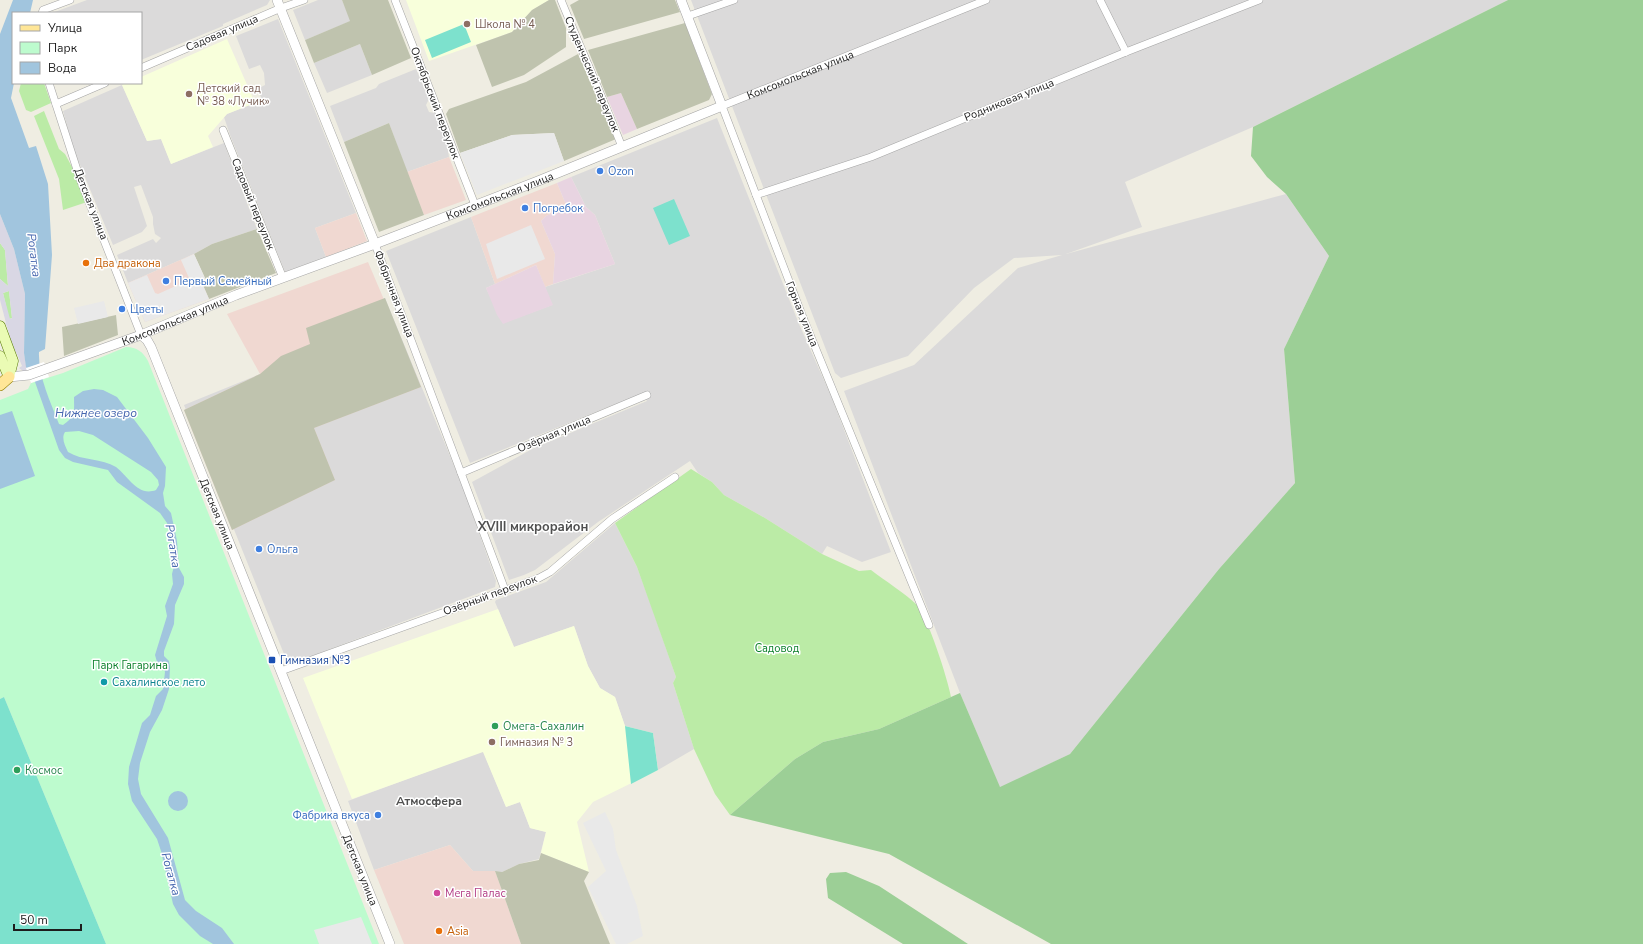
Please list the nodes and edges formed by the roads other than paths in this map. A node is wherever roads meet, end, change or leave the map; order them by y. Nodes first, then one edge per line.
1 (70, 0) edge
2 (304, 0) edge
3 (395, 0) edge
4 (561, 0) edge
5 (681, 0) edge
6 (734, 0) edge
7 (986, 0) edge
8 (1100, 0) edge
9 (1259, 0) edge
10 (279, 4) edge
11 (43, 12) edge
12 (688, 16) junction
13 (1126, 52) junction
14 (142, 68) edge
15 (49, 84) edge
16 (103, 84) edge
17 (56, 104) junction
18 (722, 106) junction
19 (223, 130) dead end
20 (622, 147) junction
21 (756, 195) junction
22 (475, 205) junction
23 (375, 244) junction
24 (283, 278) junction
25 (0, 326) edge
26 (141, 335) junction
27 (0, 356) edge
28 (5, 378) edge
29 (0, 385) edge
30 (647, 395) dead end
31 (462, 473) junction
32 (675, 477) dead end
33 (505, 590) junction
34 (929, 625) dead end
35 (281, 672) junction
36 (390, 944) edge

1 - 11 street
2 - 10 street, Садовая улица
3 - 22 street, Октябрьский переулок
4 - 20 street, Студенческий переулок
5 - 12 street, Горная улица
6 - 12 street
7 - 18 street, Комсомольская улица
8 - 13 street
9 - 13 street, Родниковая улица
10 - 14 street, Садовая улица
10 - 23 street, Фабричная улица
12 - 18 street, Горная улица
13 - 21 street, Родниковая улица
15 - 17 street, Детская улица
16 - 17 street
17 - 26 street, Детская улица
18 - 20 street, Комсомольская улица
18 - 21 street, Горная улица
19 - 24 street, Садовый переулок
20 - 22 street, Комсомольская улица
21 - 34 street, Горная улица
22 - 23 street, Комсомольская улица
23 - 24 street, Комсомольская улица
23 - 31 street, Фабричная улица
24 - 26 street, Комсомольская улица
25 - 28 main road
26 - 28 street, Комсомольская улица
26 - 35 street, Детская улица
27 - 28 main road
28 - 29 main road
30 - 31 street, Озёрная улица
31 - 33 street, Фабричная улица
32 - 33 street, Озёрный переулок
33 - 35 street, Озёрный переулок
35 - 36 street, Детская улица

